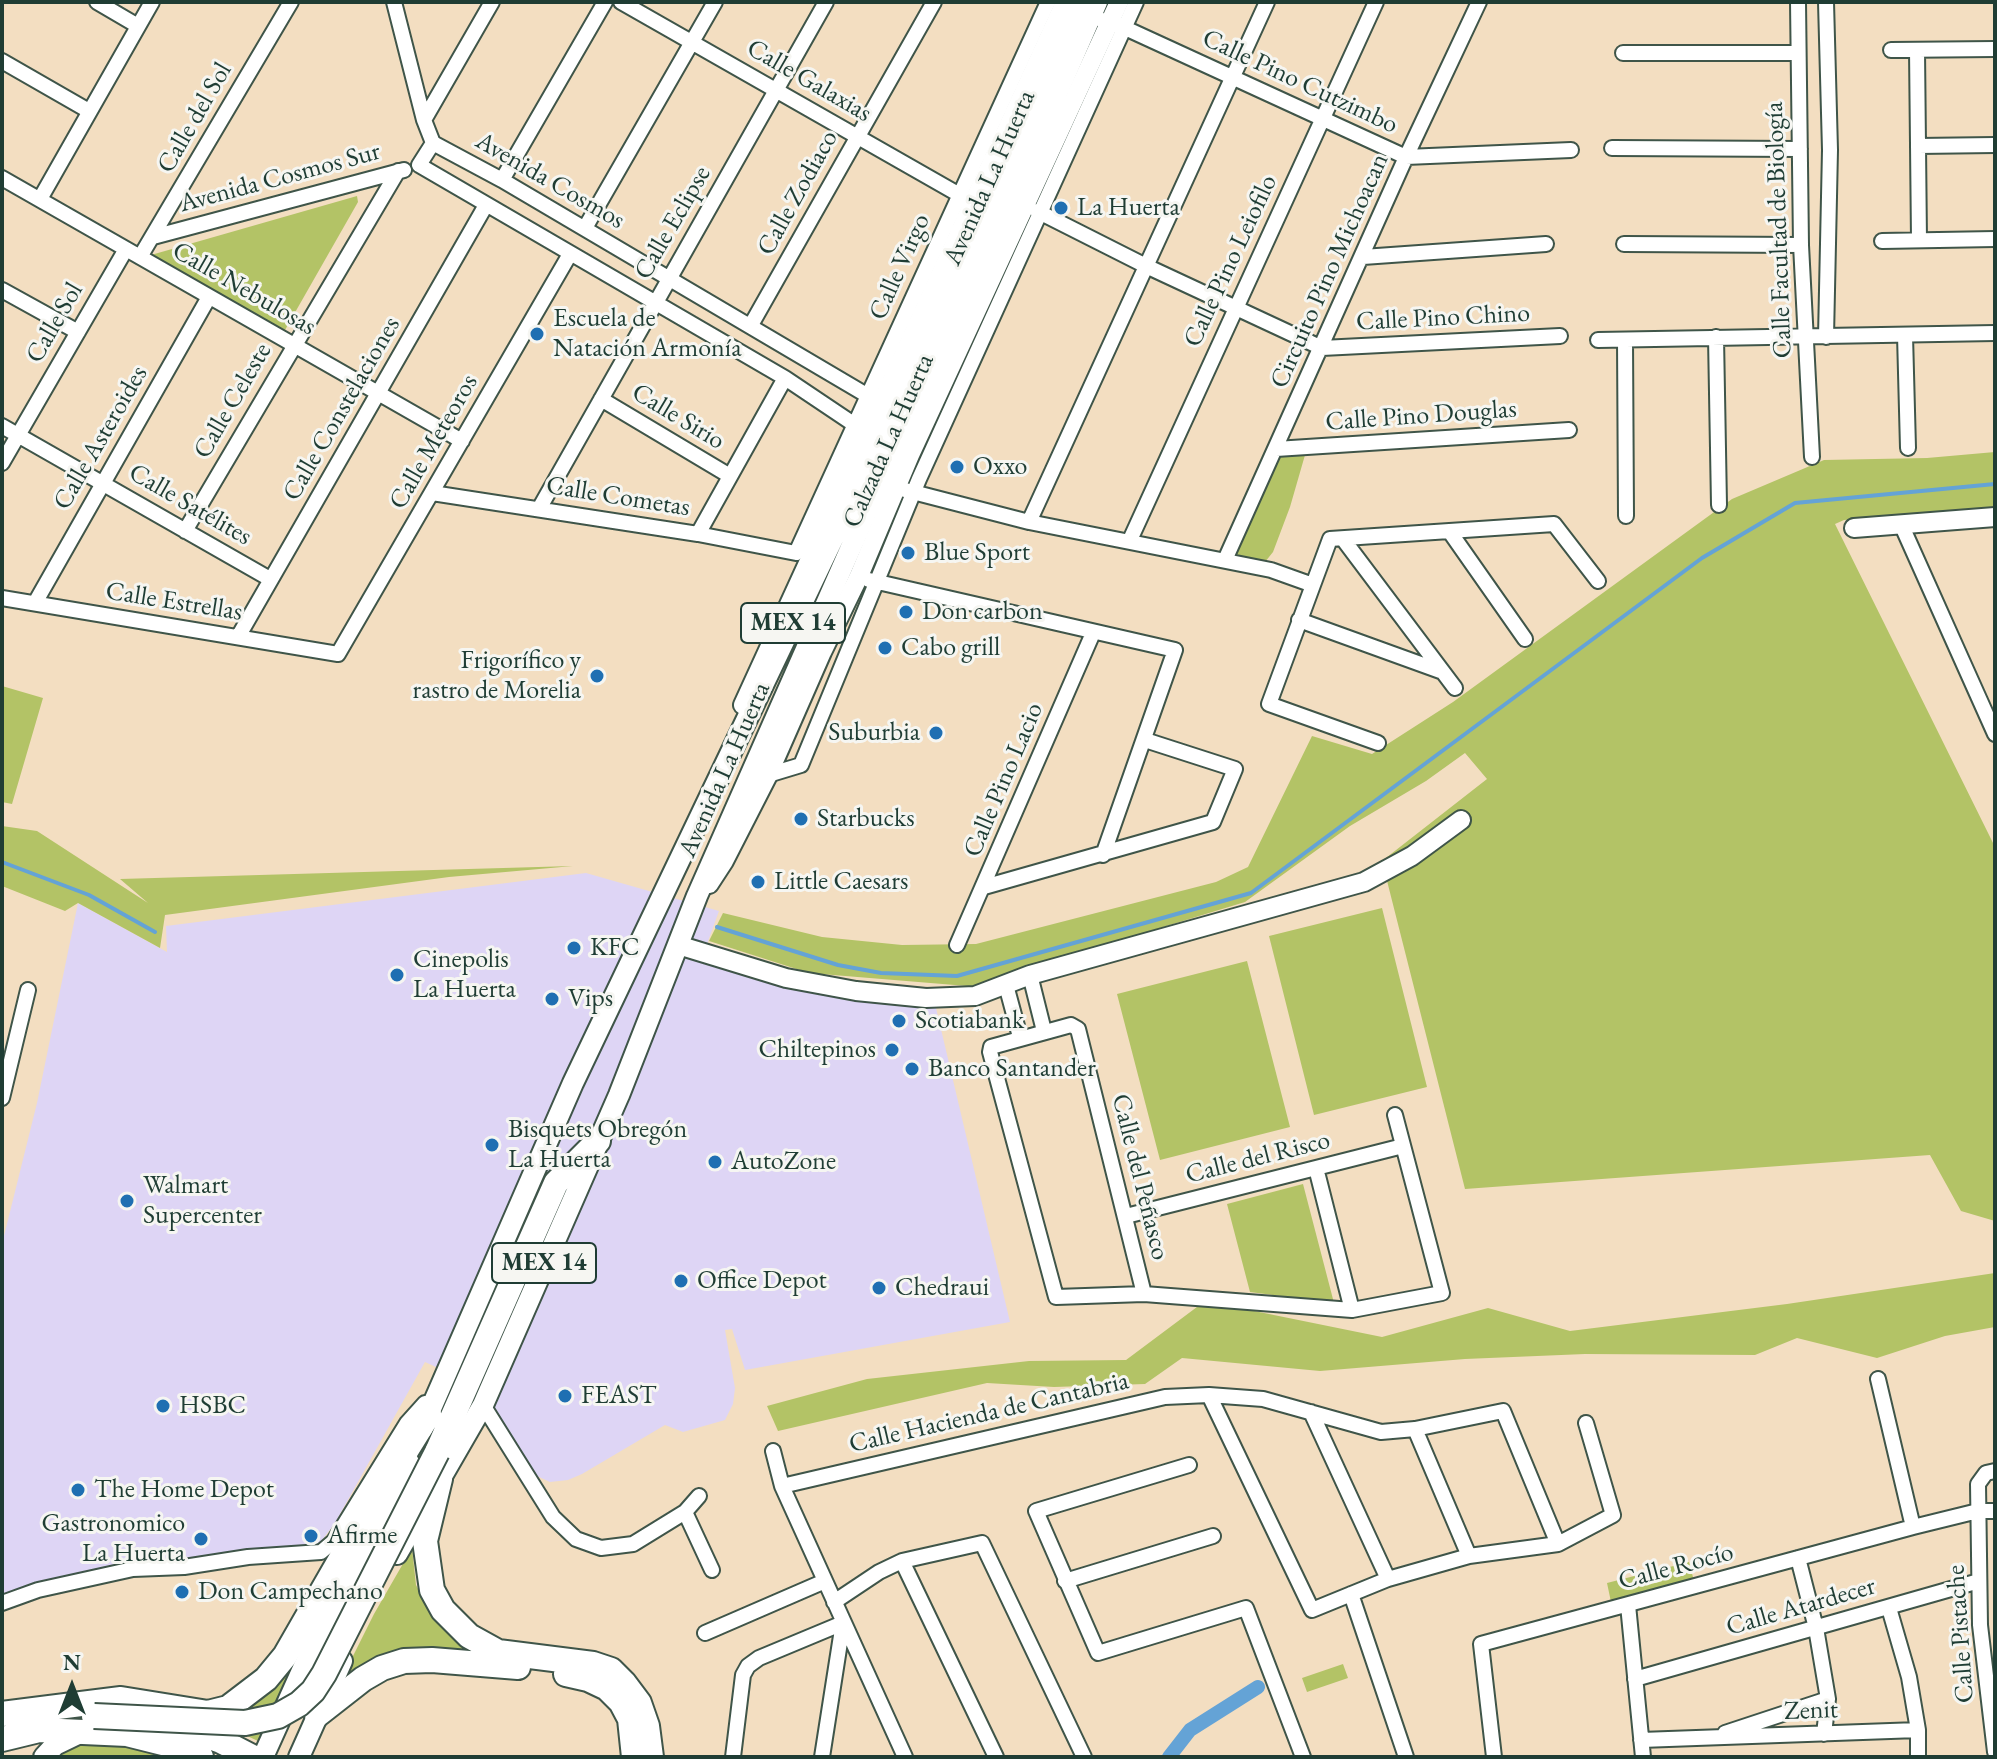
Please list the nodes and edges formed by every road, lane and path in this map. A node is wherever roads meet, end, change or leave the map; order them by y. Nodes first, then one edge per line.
1 (97, 2) edge
2 (152, 2) edge
3 (291, 2) edge
4 (394, 2) edge
5 (492, 2) edge
6 (605, 2) edge
7 (621, 2) edge
8 (715, 2) edge
9 (826, 2) edge
10 (934, 2) edge
11 (1119, 2) edge
12 (1136, 2) edge
13 (1267, 2) edge
14 (1376, 2) edge
15 (1479, 2) edge
16 (1798, 2) edge
17 (1826, 2) edge
18 (1082, 9) edge
19 (138, 26) junction
20 (692, 42) junction
21 (1995, 49) edge
22 (1891, 50) dead end
23 (1917, 50) junction
24 (1623, 53) dead end
25 (1798, 53) junction
26 (2, 61) edge
27 (1232, 78) junction
28 (776, 90) junction
29 (89, 111) junction
30 (424, 120) junction
31 (1322, 120) junction
32 (857, 136) junction
33 (433, 143) junction
34 (1995, 145) edge
35 (1918, 146) junction
36 (1612, 148) dead end
37 (1800, 149) junction
38 (1571, 150) dead end
39 (1406, 157) junction
40 (419, 165) junction
41 (398, 171) junction
42 (2, 178) edge
43 (502, 180) junction
44 (40, 199) junction
45 (972, 202) junction
46 (486, 205) junction
47 (1026, 206) junction
48 (585, 228) junction
49 (153, 237) junction
50 (1995, 239) edge
51 (1919, 240) junction
52 (1882, 241) dead end
53 (1546, 244) dead end
54 (1624, 244) dead end
55 (1801, 245) junction
56 (133, 253) junction
57 (570, 254) junction
58 (1363, 257) junction
59 (1146, 266) junction
60 (670, 278) junction
61 (2, 290) edge
62 (209, 297) junction
63 (655, 303) junction
64 (1236, 308) junction
65 (751, 325) junction
66 (78, 332) junction
67 (1995, 333) edge
68 (1905, 335) junction
69 (1560, 336) dead end
70 (1716, 337) junction
71 (1806, 337) junction
72 (1826, 337) junction
73 (1598, 340) dead end
74 (1625, 340) junction
75 (294, 345) junction
76 (1322, 348) junction
77 (785, 378) junction
78 (380, 394) junction
79 (601, 399) junction
80 (880, 405) junction
81 (2, 426) edge
82 (1569, 430) dead end
83 (18, 435) junction
84 (462, 441) junction
85 (887, 443) junction
86 (1908, 448) dead end
87 (1276, 449) junction
88 (1812, 457) dead end
89 (2, 463) edge
90 (730, 476) junction
91 (102, 483) junction
92 (887, 486) junction
93 (432, 493) junction
94 (1719, 505) dead end
95 (539, 509) junction
96 (1626, 516) dead end
97 (1995, 517) edge
98 (1029, 522) junction
99 (1901, 524) junction
100 (1854, 528) dead end
101 (185, 531) junction
102 (1450, 532) junction
103 (698, 534) junction
104 (1343, 539) junction
105 (1130, 540) junction
106 (796, 553) joint
107 (1225, 560) junction
108 (270, 579) junction
109 (868, 580) junction
110 (1598, 581) dead end
111 (1313, 585) junction
112 (2, 598) edge
113 (35, 603) junction
114 (1299, 620) junction
115 (1093, 633) junction
116 (238, 637) junction
117 (1525, 639) dead end
118 (338, 654) joint
119 (1441, 672) junction
120 (1455, 688) dead end
121 (1995, 734) edge
122 (1145, 740) junction
123 (1378, 743) dead end
124 (768, 775) junction
125 (1461, 820) dead end
126 (694, 832) junction
127 (1103, 855) junction
128 (984, 887) junction
129 (697, 896) junction
130 (678, 945) junction
131 (957, 945) dead end
132 (1030, 975) junction
133 (1006, 985) junction
134 (28, 990) dead end
135 (1044, 1031) junction
136 (1020, 1037) junction
137 (3, 1094) edge
138 (1395, 1115) dead end
139 (598, 1141) junction
140 (1403, 1146) junction
141 (1316, 1168) junction
142 (1126, 1216) junction
143 (1144, 1294) junction
144 (1352, 1310) junction
145 (1878, 1379) dead end
146 (441, 1386) junction
147 (1209, 1395) junction
148 (483, 1405) junction
149 (1311, 1412) junction
150 (429, 1414) junction
151 (1586, 1423) dead end
152 (1415, 1429) junction
153 (773, 1451) dead end
154 (1189, 1465) dead end
155 (1995, 1471) edge
156 (440, 1479) junction
157 (782, 1486) junction
158 (699, 1496) dead end
159 (1978, 1511) junction
160 (1995, 1511) edge
161 (685, 1512) junction
162 (1913, 1527) junction
163 (1213, 1536) dead end
164 (1558, 1544) junction
165 (1469, 1556) junction
166 (1798, 1558) junction
167 (902, 1561) junction
168 (712, 1570) dead end
169 (1388, 1579) junction
170 (825, 1581) junction
171 (1065, 1581) junction
172 (1979, 1581) junction
173 (1351, 1594) junction
174 (834, 1602) junction
175 (2, 1603) edge
176 (1628, 1605) junction
177 (1889, 1608) junction
178 (843, 1623) junction
179 (1816, 1628) junction
180 (705, 1633) dead end
181 (1635, 1679) junction
182 (1828, 1699) junction
183 (2, 1714) edge
184 (317, 1715) junction
185 (90, 1716) junction
186 (2, 1727) edge
187 (1918, 1730) junction
188 (1824, 1734) junction
189 (2, 1739) edge
190 (1705, 1739) junction
191 (1641, 1740) junction
192 (1995, 1752) edge
193 (44, 1757) edge
194 (201, 1757) edge
195 (252, 1757) edge
196 (263, 1757) edge
197 (299, 1757) edge
198 (634, 1757) edge
199 (651, 1757) edge
200 (733, 1757) edge
201 (822, 1757) edge
202 (905, 1757) edge
203 (996, 1757) edge
204 (1084, 1757) edge
205 (1303, 1757) edge
206 (1406, 1757) edge
207 (1494, 1757) edge
208 (1643, 1757) edge
209 (1918, 1757) edge

1 - 19 street
2 - 19 street
3 - 49 street, Calle del Sol
4 - 30 street
5 - 30 street
6 - 43 street
7 - 20 street, Calle Galaxias
8 - 20 street
9 - 28 street, Calle Eclipse
10 - 32 street, Calle Zodiaco
11 - 18 street, Calzada La Huerta
12 - 18 street, Calzada La Huerta
13 - 27 street
14 - 31 street, Calle Pino Leiofilo
15 - 39 street, Circuito Pino Michoacan
16 - 25 street, Calle Facultad de Biología
17 - 72 street, Calle Facultad de Biología
18 - 27 street, Calle Pino Cutzimbo
18 - 45 main road, Avenida La Huerta / MEX 14
18 - 45 street, Calle Virgo
18 - 47 main road, Avenida La Huerta / MEX 14
18 - 47 street, Calzada La Huerta
19 - 29 street
20 - 28 street, Calle Galaxias
20 - 48 street
21 - 23 street
22 - 23 street
23 - 35 street
24 - 25 street
25 - 37 street, Calle Facultad de Biología
26 - 29 street
27 - 31 street, Calle Pino Cutzimbo
27 - 59 street
28 - 32 street, Calle Galaxias
28 - 60 street, Calle Eclipse
29 - 44 street
30 - 33 street
31 - 39 street, Calle Pino Cutzimbo
31 - 64 street, Calle Pino Leiofilo
32 - 45 street, Calle Galaxias
32 - 65 street, Calle Zodiaco
33 - 40 street
33 - 43 street, Avenida Cosmos
34 - 35 street
35 - 51 street
36 - 37 street
37 - 55 street, Calle Facultad de Biología
38 - 39 street, Calle Pino Cutzimbo
39 - 58 street, Circuito Pino Michoacan
40 - 41 street, Avenida Cosmos Sur
40 - 46 street, Avenida Cosmos
41 - 49 street, Avenida Cosmos Sur
41 - 75 street, Calle Celeste
42 - 44 street, Calle Nebulosas
43 - 48 street, Avenida Cosmos
44 - 56 street, Calle Nebulosas
45 - 80 main road, Avenida La Huerta / MEX 14
45 - 80 street, Calle Virgo
46 - 57 street, Avenida Cosmos
46 - 78 street, Calle Constelaciones
47 - 59 street, Calle Pino Chino
47 - 85 main road, Avenida La Huerta / MEX 14
47 - 92 street, Calzada La Huerta
48 - 60 street, Avenida Cosmos
49 - 56 street, Calle del Sol
50 - 51 street
51 - 52 street
53 - 58 street
54 - 55 street
55 - 71 street, Calle Facultad de Biología
56 - 62 street, Calle Nebulosas
56 - 66 street, Calle Sol
57 - 63 street, Avenida Cosmos
57 - 84 street, Calle Meteoros
58 - 76 street, Circuito Pino Michoacan
59 - 64 street, Calle Pino Chino
59 - 98 street
60 - 63 street, Calle Eclipse
60 - 65 street, Avenida Cosmos
61 - 66 street
62 - 75 street, Calle Nebulosas
62 - 91 street, Calle Asteroides
63 - 77 street, Avenida Cosmos
63 - 79 street, Calle Eclipse
64 - 76 street, Calle Pino Chino
64 - 105 street, Calle Pino Leiofilo
65 - 80 street, Avenida Cosmos
66 - 83 street, Calle Sol
67 - 68 street
68 - 72 street
68 - 86 street
69 - 76 street, Calle Pino Chino
70 - 71 street
70 - 74 street
70 - 94 street
71 - 72 street
71 - 88 street, Calle Facultad de Biología
73 - 74 street
74 - 96 street
75 - 78 street, Calle Nebulosas
75 - 101 street, Calle Celeste
76 - 87 street, Circuito Pino Michoacan
77 - 85 street, Avenida Cosmos
77 - 90 street
78 - 84 street, Calle Nebulosas
78 - 108 street, Calle Constelaciones
79 - 90 street, Calle Sirio
79 - 95 street, Calle Eclipse
80 - 85 main road, Avenida La Huerta / MEX 14
80 - 85 street, Calle Virgo
81 - 83 street, Calle Satélites
82 - 87 street, Calle Pino Douglas
83 - 89 street, Calle Sol
83 - 91 street, Calle Satélites
84 - 93 street, Calle Meteoros
85 - 92 main road, Avenida La Huerta / MEX 14
85 - 106 street, Calle Virgo
85 - 126 street, Calzada La Huerta
87 - 107 street, Circuito Pino Michoacan
90 - 103 street
91 - 101 street, Calle Satélites
91 - 113 street, Calle Asteroides
92 - 98 street
92 - 109 street, Calzada La Huerta
92 - 126 main road, Avenida La Huerta / MEX 14
92 - 129 main road, Avenida La Huerta / MEX 14
93 - 95 street, Calle Cometas
93 - 118 street, Calle Meteoros
95 - 103 street, Calle Cometas
97 - 99 street
98 - 105 street
99 - 100 street
99 - 121 street
101 - 108 street, Calle Satélites
102 - 104 street
102 - 110 street
102 - 117 street
103 - 106 street, Calle Cometas
104 - 111 street
104 - 119 street
105 - 107 street
107 - 111 street
108 - 116 street, Calle Constelaciones
109 - 115 street
109 - 124 street, Calzada La Huerta
109 - 124 street
111 - 114 street
112 - 113 street, Calle Estrellas
113 - 116 street, Calle Estrellas
114 - 119 street
114 - 123 street
115 - 122 street
115 - 128 street, Calle Pino Lacio
116 - 118 street, Calle Estrellas
119 - 120 street
122 - 127 street
122 - 127 street
124 - 129 street, Calzada La Huerta
125 - 132 street
126 - 146 main road, Avenida La Huerta / MEX 14
127 - 128 street
128 - 131 street, Calle Pino Lacio
129 - 130 main road, Avenida La Huerta / MEX 14
130 - 133 street
130 - 139 main road, Avenida La Huerta / MEX 14
132 - 133 street
132 - 135 street
133 - 136 street
134 - 137 street
135 - 136 street
135 - 142 street, Calle del Peñasco
136 - 143 street
138 - 140 street
139 - 148 main road, Avenida La Huerta / MEX 14
139 - 185 highway, bridge
140 - 141 street, Calle del Risco
140 - 144 street
141 - 142 street, Calle del Risco
141 - 144 street
142 - 143 street, Calle del Peñasco
143 - 144 street
145 - 162 street
146 - 150 main road, Avenida La Huerta / MEX 14
146 - 175 street
147 - 149 street, Calle Hacienda de Cantabria
147 - 157 street, Calle Hacienda de Cantabria
147 - 173 street
148 - 156 main road, Avenida La Huerta / MEX 14
148 - 161 street
149 - 152 street, Calle Hacienda de Cantabria
149 - 169 street
150 - 185 highway
150 - 196 main road, MEX 14
151 - 164 street
152 - 164 street, Calle Hacienda de Cantabria
152 - 165 street
153 - 157 street
154 - 171 street
155 - 159 street, Calle Pistache
156 - 184 main road, MEX 14
156 - 199 highway
157 - 170 street
158 - 161 street
159 - 160 street, Calle Rocío
159 - 162 street, Calle Rocío
159 - 172 street, Calle Pistache
161 - 168 street
162 - 166 street, Calle Rocío
163 - 171 street
164 - 165 street
165 - 169 street
166 - 176 street, Calle Rocío
166 - 179 street
167 - 174 street
167 - 203 street
167 - 204 street
169 - 173 street
170 - 174 street
170 - 180 street
171 - 205 street
172 - 177 street, Calle Atardecer
172 - 192 street, Calle Pistache
173 - 206 street
174 - 178 street
176 - 181 street
176 - 207 street, Calle Rocío
177 - 179 street, Calle Atardecer
177 - 187 street
178 - 200 street
178 - 201 street
178 - 202 street
179 - 181 street, Calle Atardecer
179 - 182 street
181 - 191 street
182 - 188 street
182 - 190 street, Zenit
183 - 185 highway
184 - 197 main road, MEX 14
184 - 198 highway
185 - 186 highway
185 - 189 highway
185 - 193 main road
185 - 194 highway
185 - 195 highway
187 - 188 street, Zenit
187 - 209 street
188 - 190 street, Zenit
190 - 191 street, Zenit
191 - 208 street

